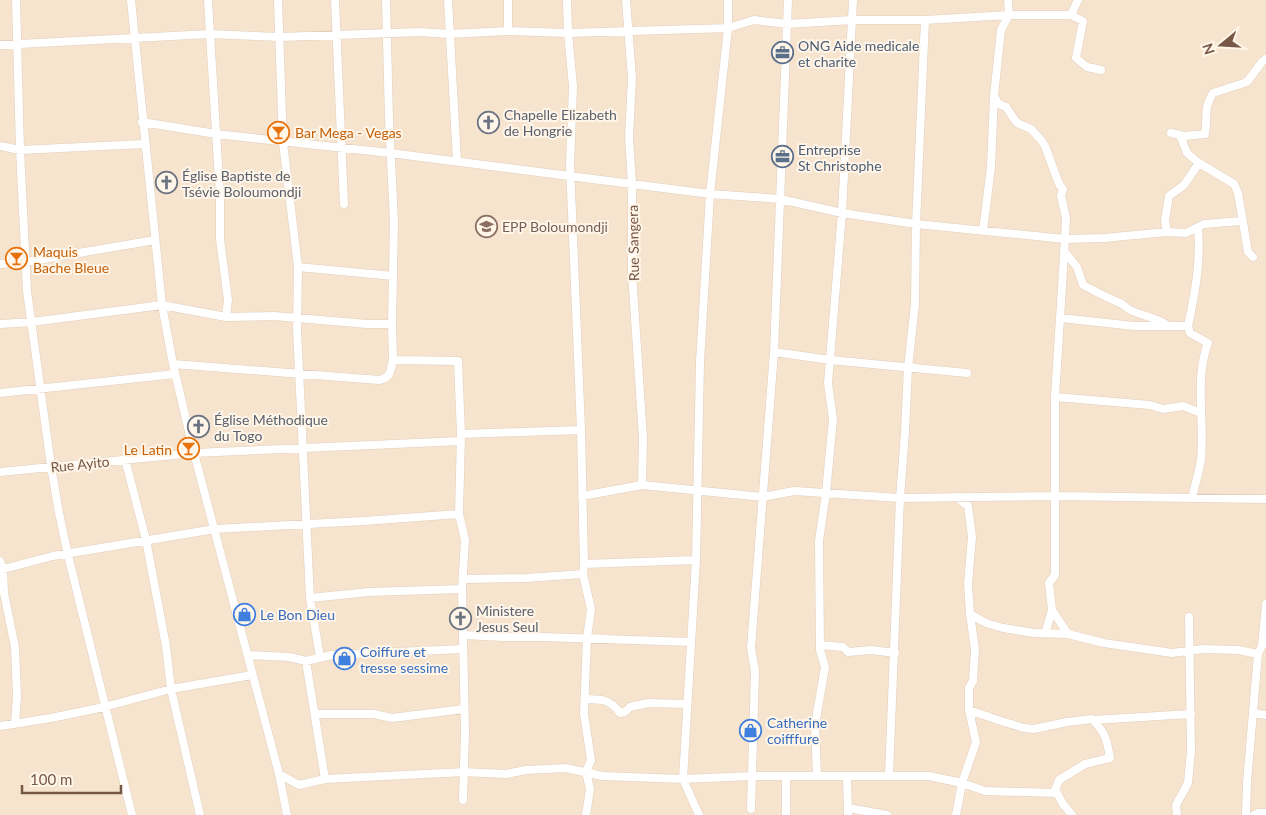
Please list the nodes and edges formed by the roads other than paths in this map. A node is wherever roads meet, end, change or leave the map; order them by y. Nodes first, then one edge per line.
1 (16, 0) edge
2 (131, 0) edge
3 (208, 0) edge
4 (278, 0) edge
5 (335, 0) edge
6 (386, 0) edge
7 (448, 0) edge
8 (508, 0) edge
9 (567, 0) edge
10 (626, 0) edge
11 (728, 0) edge
12 (788, 0) edge
13 (853, 0) edge
14 (1008, 0) edge
15 (1078, 0) edge
16 (1071, 15) junction
17 (1009, 16) junction
18 (852, 20) junction
19 (925, 20) junction
20 (787, 24) junction
21 (728, 28) junction
22 (628, 30) junction
23 (508, 31) junction
24 (568, 33) junction
25 (210, 34) junction
26 (387, 34) junction
27 (449, 34) junction
28 (336, 36) junction
29 (135, 37) junction
30 (280, 37) junction
31 (17, 44) junction
32 (0, 45) edge
33 (1266, 59) edge
34 (1101, 70) dead end
35 (994, 96) junction
36 (142, 122) junction
37 (1171, 133) dead end
38 (216, 134) junction
39 (1180, 135) junction
40 (284, 143) junction
41 (144, 144) junction
42 (0, 146) edge
43 (341, 148) junction
44 (20, 150) junction
45 (390, 153) junction
46 (456, 161) junction
47 (1199, 163) junction
48 (570, 176) junction
49 (632, 183) junction
50 (710, 194) junction
51 (780, 199) junction
52 (344, 204) dead end
53 (842, 213) junction
54 (1242, 221) junction
55 (916, 224) junction
56 (1198, 229) junction
57 (984, 231) junction
58 (1168, 232) junction
59 (1065, 239) junction
60 (155, 240) junction
61 (1064, 251) junction
62 (1253, 257) dead end
63 (26, 262) junction
64 (0, 264) edge
65 (298, 267) junction
66 (393, 276) junction
67 (162, 305) junction
68 (226, 317) junction
69 (1061, 318) junction
70 (297, 319) junction
71 (32, 322) junction
72 (0, 324) edge
73 (392, 324) junction
74 (1167, 325) junction
75 (1188, 326) junction
76 (774, 352) junction
77 (393, 360) junction
78 (830, 360) junction
79 (173, 364) junction
80 (908, 368) junction
81 (967, 373) dead end
82 (175, 374) junction
83 (299, 375) junction
84 (41, 390) junction
85 (0, 393) edge
86 (1056, 398) junction
87 (1201, 413) junction
88 (581, 430) junction
89 (461, 437) junction
90 (302, 448) junction
91 (194, 454) junction
92 (125, 459) junction
93 (51, 466) junction
94 (0, 472) edge
95 (642, 485) junction
96 (698, 492) junction
97 (826, 493) junction
98 (582, 496) junction
99 (1054, 496) junction
100 (763, 497) junction
101 (956, 497) junction
102 (900, 498) junction
103 (1192, 498) junction
104 (1266, 499) edge
105 (459, 514) junction
106 (308, 523) junction
107 (215, 529) junction
108 (146, 540) junction
109 (68, 555) junction
110 (696, 560) junction
111 (0, 561) edge
112 (584, 564) junction
113 (2, 570) edge
114 (583, 574) junction
115 (464, 579) junction
116 (462, 589) junction
117 (310, 598) junction
118 (1266, 604) edge
119 (1052, 610) junction
120 (970, 614) junction
121 (1189, 617) dead end
122 (1045, 634) junction
123 (1068, 634) junction
124 (464, 635) junction
125 (587, 638) junction
126 (691, 642) junction
127 (820, 645) junction
128 (1264, 646) edge
129 (463, 650) junction
130 (1191, 651) junction
131 (895, 653) junction
132 (1258, 654) junction
133 (248, 655) junction
134 (320, 657) junction
135 (306, 661) junction
136 (252, 675) junction
137 (171, 689) junction
138 (586, 699) junction
139 (687, 704) junction
140 (104, 707) junction
141 (464, 709) junction
142 (970, 710) junction
143 (1253, 712) junction
144 (316, 714) junction
145 (1191, 714) junction
146 (1266, 715) edge
147 (1093, 720) junction
148 (15, 724) junction
149 (0, 726) edge
150 (464, 772) junction
151 (586, 772) junction
152 (279, 774) junction
153 (752, 776) junction
154 (786, 776) junction
155 (817, 776) junction
156 (847, 776) junction
157 (889, 776) junction
158 (326, 779) junction
159 (683, 779) junction
160 (962, 783) junction
161 (1054, 792) junction
162 (463, 800) dead end
163 (751, 809) dead end
164 (848, 811) edge
165 (1266, 813) edge
166 (132, 815) edge
167 (200, 815) edge
168 (287, 815) edge
169 (586, 815) edge
170 (699, 815) edge
171 (786, 815) edge
172 (887, 815) edge
173 (956, 815) edge
174 (1072, 815) edge
175 (1177, 815) edge
176 (1246, 815) edge
177 (1254, 815) edge

1 - 31 street
2 - 29 street
3 - 25 street
4 - 30 street
5 - 28 street
6 - 26 street
7 - 27 street
8 - 23 street
9 - 24 street
10 - 22 street, Rue Sangera
11 - 21 street
12 - 20 street
13 - 18 street
14 - 17 street
15 - 16 street
16 - 17 street
16 - 34 street
17 - 19 street
17 - 35 street
18 - 19 street
18 - 20 street
18 - 53 street
19 - 55 street
20 - 21 street
20 - 51 street
21 - 22 street
21 - 50 street
22 - 24 street
22 - 49 street, Rue Sangera
23 - 24 street
23 - 27 street
24 - 48 street
25 - 29 street
25 - 30 street
25 - 38 street
26 - 27 street
26 - 28 street
26 - 45 street
27 - 46 street
28 - 30 street
28 - 43 street
29 - 31 street
29 - 36 street
30 - 40 street
31 - 32 street
31 - 44 street
33 - 39 street
35 - 57 street
35 - 59 street
36 - 38 street
36 - 41 street
37 - 39 street
38 - 40 street
38 - 68 street
39 - 47 street
40 - 43 street
40 - 65 street
41 - 44 street
41 - 60 street
42 - 44 street
43 - 45 street
43 - 52 street
44 - 63 street
45 - 46 street
45 - 66 street
46 - 48 street
47 - 54 street
47 - 58 street
48 - 49 street
48 - 88 street
49 - 50 street
49 - 95 street, Rue Sangera
50 - 51 street
50 - 96 street
51 - 53 street
51 - 76 street
53 - 55 street
53 - 78 street
54 - 56 street
54 - 62 street
55 - 57 street
55 - 80 street
56 - 58 street
56 - 75 street
57 - 59 street
58 - 59 street
59 - 61 street
60 - 63 street
60 - 67 street
61 - 69 street
61 - 74 street
63 - 64 street
63 - 71 street
65 - 66 street
65 - 70 street
66 - 73 street
67 - 68 street
67 - 71 street
67 - 79 street
68 - 70 street
69 - 74 street
69 - 86 street
70 - 73 street
70 - 83 street
71 - 72 street
71 - 84 street
73 - 77 street
74 - 75 street
75 - 87 street
76 - 78 street
76 - 100 street
77 - 83 street
77 - 89 street
78 - 80 street
78 - 97 street
79 - 82 street
79 - 83 street
80 - 81 street
80 - 102 street
82 - 84 street
82 - 91 street
83 - 90 street
84 - 85 street
84 - 93 street
86 - 87 street
86 - 99 street
87 - 103 street
88 - 89 street, Rue Ayito
88 - 98 street
89 - 90 street, Rue Ayito
89 - 105 street
90 - 91 street, Rue Ayito
90 - 106 street
91 - 92 street, Rue Ayito
91 - 107 street
92 - 93 street, Rue Ayito
92 - 108 street
93 - 94 street, Rue Ayito
93 - 109 street
95 - 96 street
95 - 98 street
96 - 100 street
96 - 110 street
97 - 100 street
97 - 102 street
97 - 127 street
98 - 112 street
99 - 101 street
99 - 103 street
99 - 119 street
100 - 153 street
101 - 102 street
101 - 120 street
102 - 131 street
103 - 104 street
105 - 106 street
105 - 115 street
106 - 107 street
106 - 117 street
107 - 108 street
107 - 133 street
108 - 109 street
108 - 137 street
109 - 113 street
109 - 140 street
110 - 112 street
110 - 126 street
111 - 113 street
112 - 114 street
113 - 148 street
114 - 115 street
114 - 125 street
115 - 116 street
116 - 117 street
116 - 124 street
117 - 134 street
118 - 128 street
119 - 122 street
119 - 123 street
120 - 122 street
120 - 142 street
121 - 130 street
122 - 123 street
123 - 130 street
124 - 125 street
124 - 129 street
125 - 126 street
125 - 138 street
126 - 139 street
127 - 131 street
127 - 155 street
128 - 132 street
129 - 134 street
129 - 141 street
130 - 132 street
130 - 145 street
131 - 157 street
132 - 143 street
133 - 135 street
133 - 136 street
134 - 135 street
135 - 144 street
136 - 137 street
136 - 152 street
137 - 140 street
137 - 167 street
138 - 139 street
138 - 151 street
139 - 159 street
140 - 148 street
140 - 166 street
141 - 144 street
141 - 150 street
142 - 147 street
142 - 160 street
143 - 146 street
143 - 176 street
144 - 158 street
145 - 147 street
145 - 175 street
147 - 161 street
148 - 149 street
150 - 151 street
150 - 158 street
150 - 162 street
151 - 159 street
151 - 169 street
152 - 158 street
152 - 168 street
153 - 154 street
153 - 159 street
153 - 163 street
154 - 155 street
154 - 171 street
155 - 156 street
156 - 157 street
156 - 164 street
157 - 160 street
159 - 170 street
160 - 161 street
160 - 173 street
161 - 174 street
164 - 172 street
165 - 177 street

